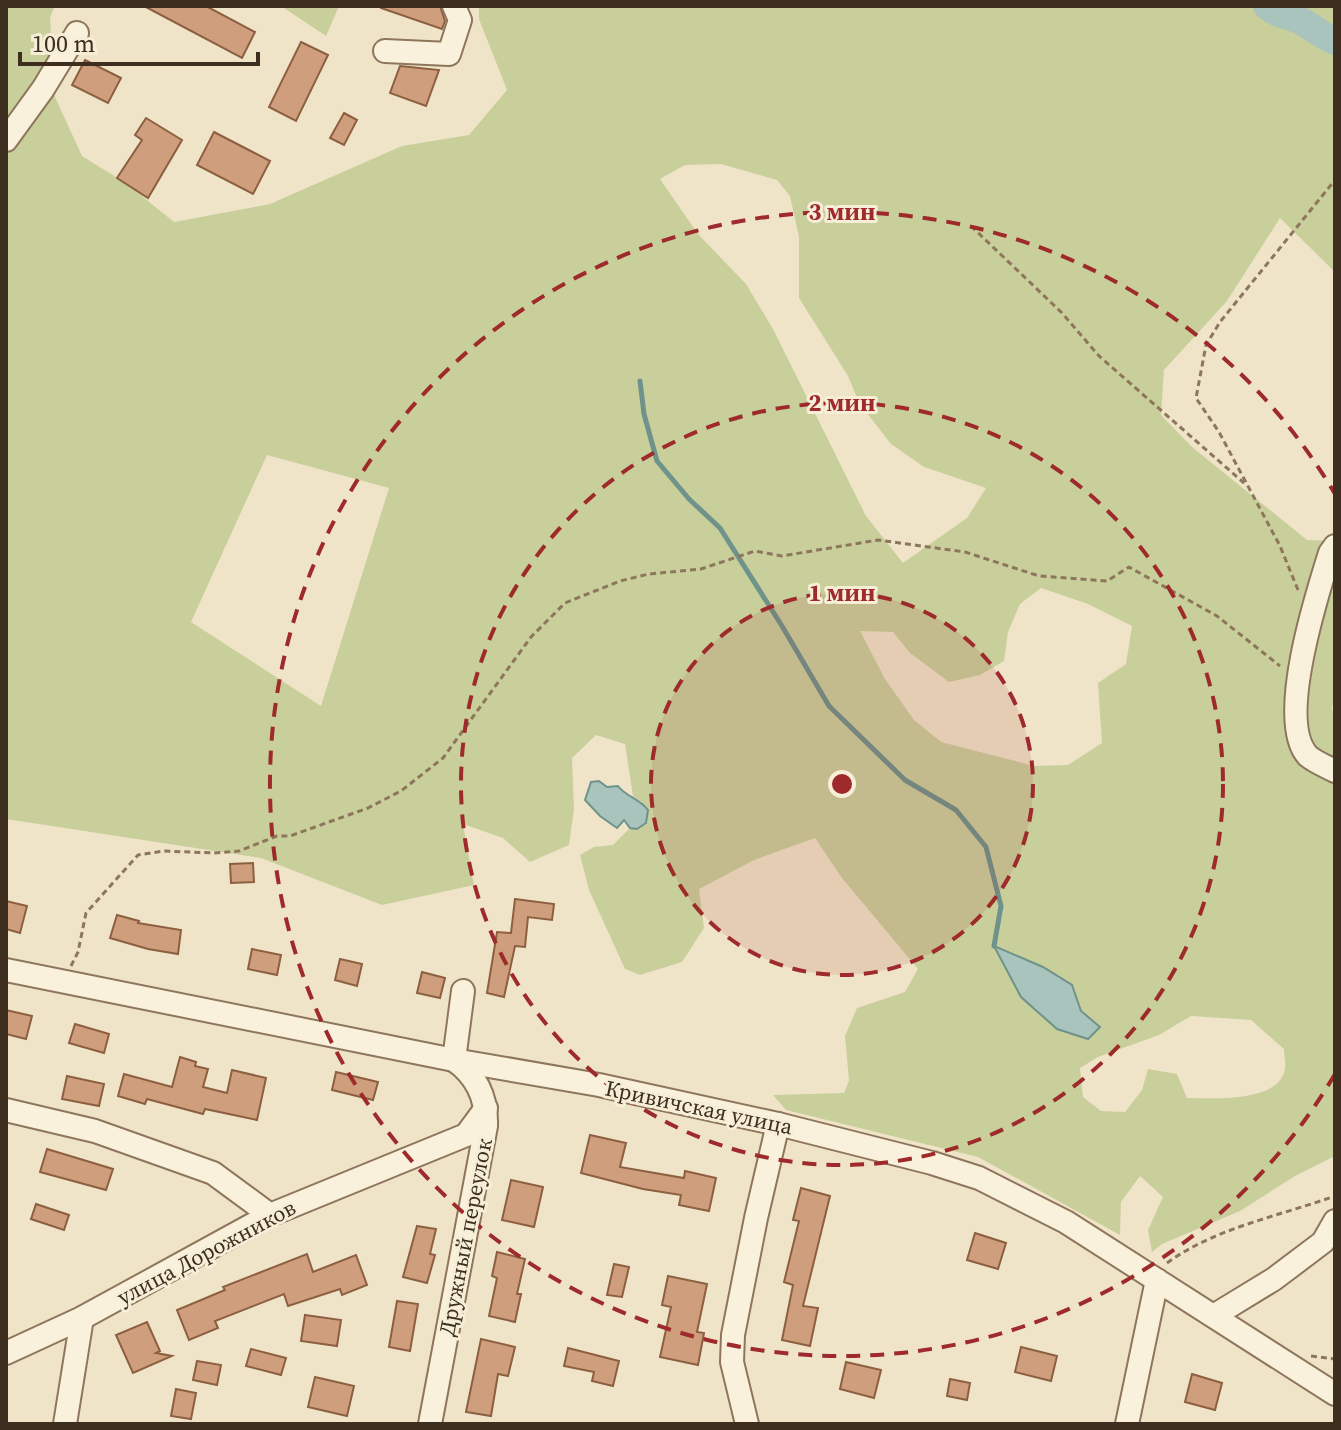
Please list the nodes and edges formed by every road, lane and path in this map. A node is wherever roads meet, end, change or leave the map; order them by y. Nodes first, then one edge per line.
1 (454, 6) edge
2 (77, 33) dead end
3 (385, 51) dead end
4 (6, 140) edge
5 (1335, 180) edge
6 (971, 226) dead end
7 (1246, 486) junction
8 (1335, 546) edge
9 (1298, 590) dead end
10 (1300, 675) junction
11 (1335, 771) edge
12 (6, 970) edge
13 (64, 980) junction
14 (463, 991) dead end
15 (454, 1060) junction
16 (486, 1108) junction
17 (6, 1110) edge
18 (778, 1124) junction
19 (1335, 1196) edge
20 (270, 1215) junction
21 (1335, 1221) edge
22 (1154, 1278) junction
23 (1215, 1315) junction
24 (82, 1318) junction
25 (6, 1353) edge
26 (1335, 1394) edge
27 (65, 1424) edge
28 (430, 1424) edge
29 (747, 1424) edge
30 (1127, 1424) edge

1 - 3 street
2 - 4 street
5 - 7 path
6 - 7 path
7 - 9 path
8 - 10 street
10 - 11 street
10 - 13 path
12 - 13 street, Кривичская улица
13 - 15 street, Кривичская улица
14 - 15 street
15 - 16 street, Дружный переулок
15 - 18 street, Кривичская улица
16 - 20 street, улица Дорожников
16 - 28 street, Дружный переулок
17 - 20 street
18 - 22 street, Кривичская улица
18 - 29 street
19 - 22 path
20 - 24 street, улица Дорожников
21 - 23 street
22 - 23 street, Кривичская улица
22 - 30 street
23 - 26 street, Кривичская улица
24 - 25 street, улица Дорожников
24 - 27 street

